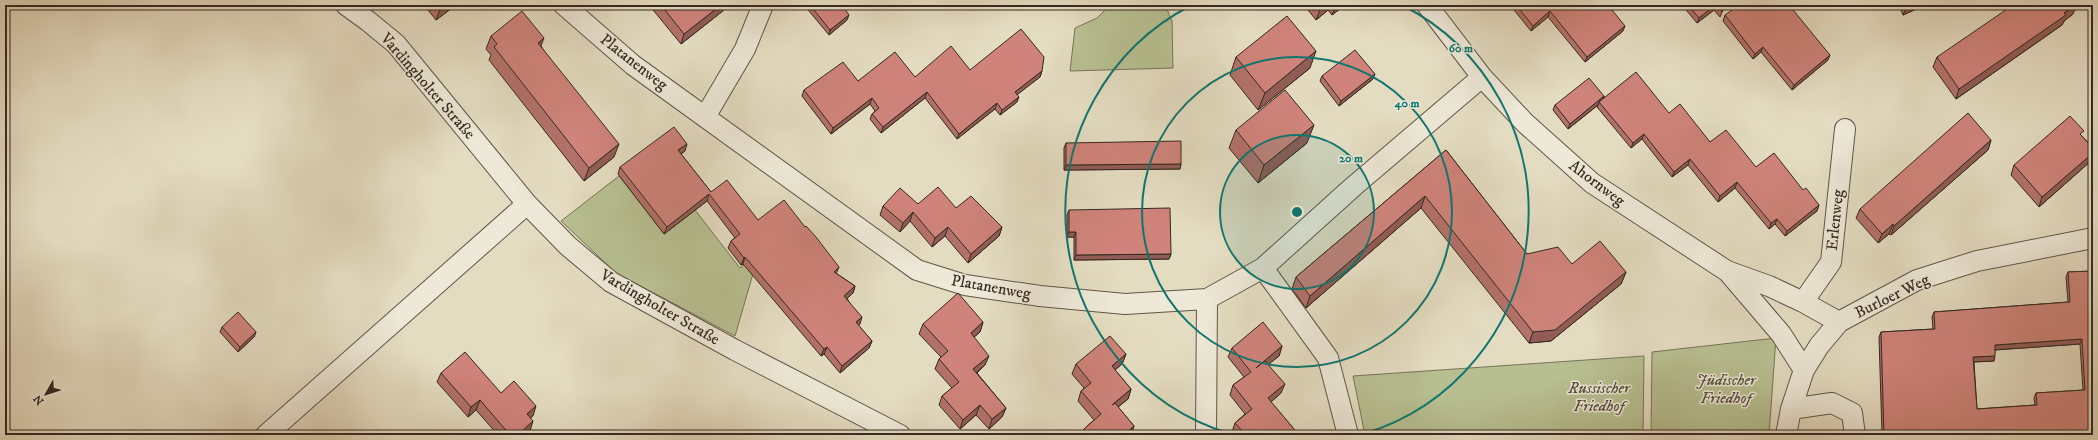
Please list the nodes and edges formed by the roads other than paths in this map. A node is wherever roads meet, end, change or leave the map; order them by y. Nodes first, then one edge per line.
1 (346, 5) edge
2 (564, 5) edge
3 (763, 5) edge
4 (1427, 5) edge
5 (1482, 77) junction
6 (705, 117) junction
7 (1845, 129) dead end
8 (527, 204) junction
9 (2093, 238) edge
10 (1263, 268) junction
11 (1727, 271) junction
12 (1207, 299) junction
13 (1803, 302) junction
14 (1839, 322) junction
15 (1804, 370) junction
16 (1791, 409) junction
17 (266, 435) edge
18 (900, 435) edge
19 (1206, 435) edge
20 (1348, 435) edge
21 (1786, 435) edge
22 (1855, 435) edge

1 - 8 street, Vardingholter Straße
2 - 6 street, Platanenweg
3 - 6 street
4 - 5 street, Ahornweg
5 - 10 street, Platanenweg
5 - 11 street, Ahornweg
6 - 12 street, Platanenweg
7 - 13 street, Erlenweg
8 - 17 street
8 - 18 street, Vardingholter Straße
9 - 14 street, Burloer Weg
10 - 12 street, Platanenweg
10 - 20 street
11 - 13 street, Ahornweg
11 - 15 street, Ahornweg
12 - 19 street
13 - 14 street, Ahornweg
14 - 15 street, Burloer Weg
15 - 16 street, Burloer Weg
16 - 21 street, Burloer Weg
16 - 22 street

